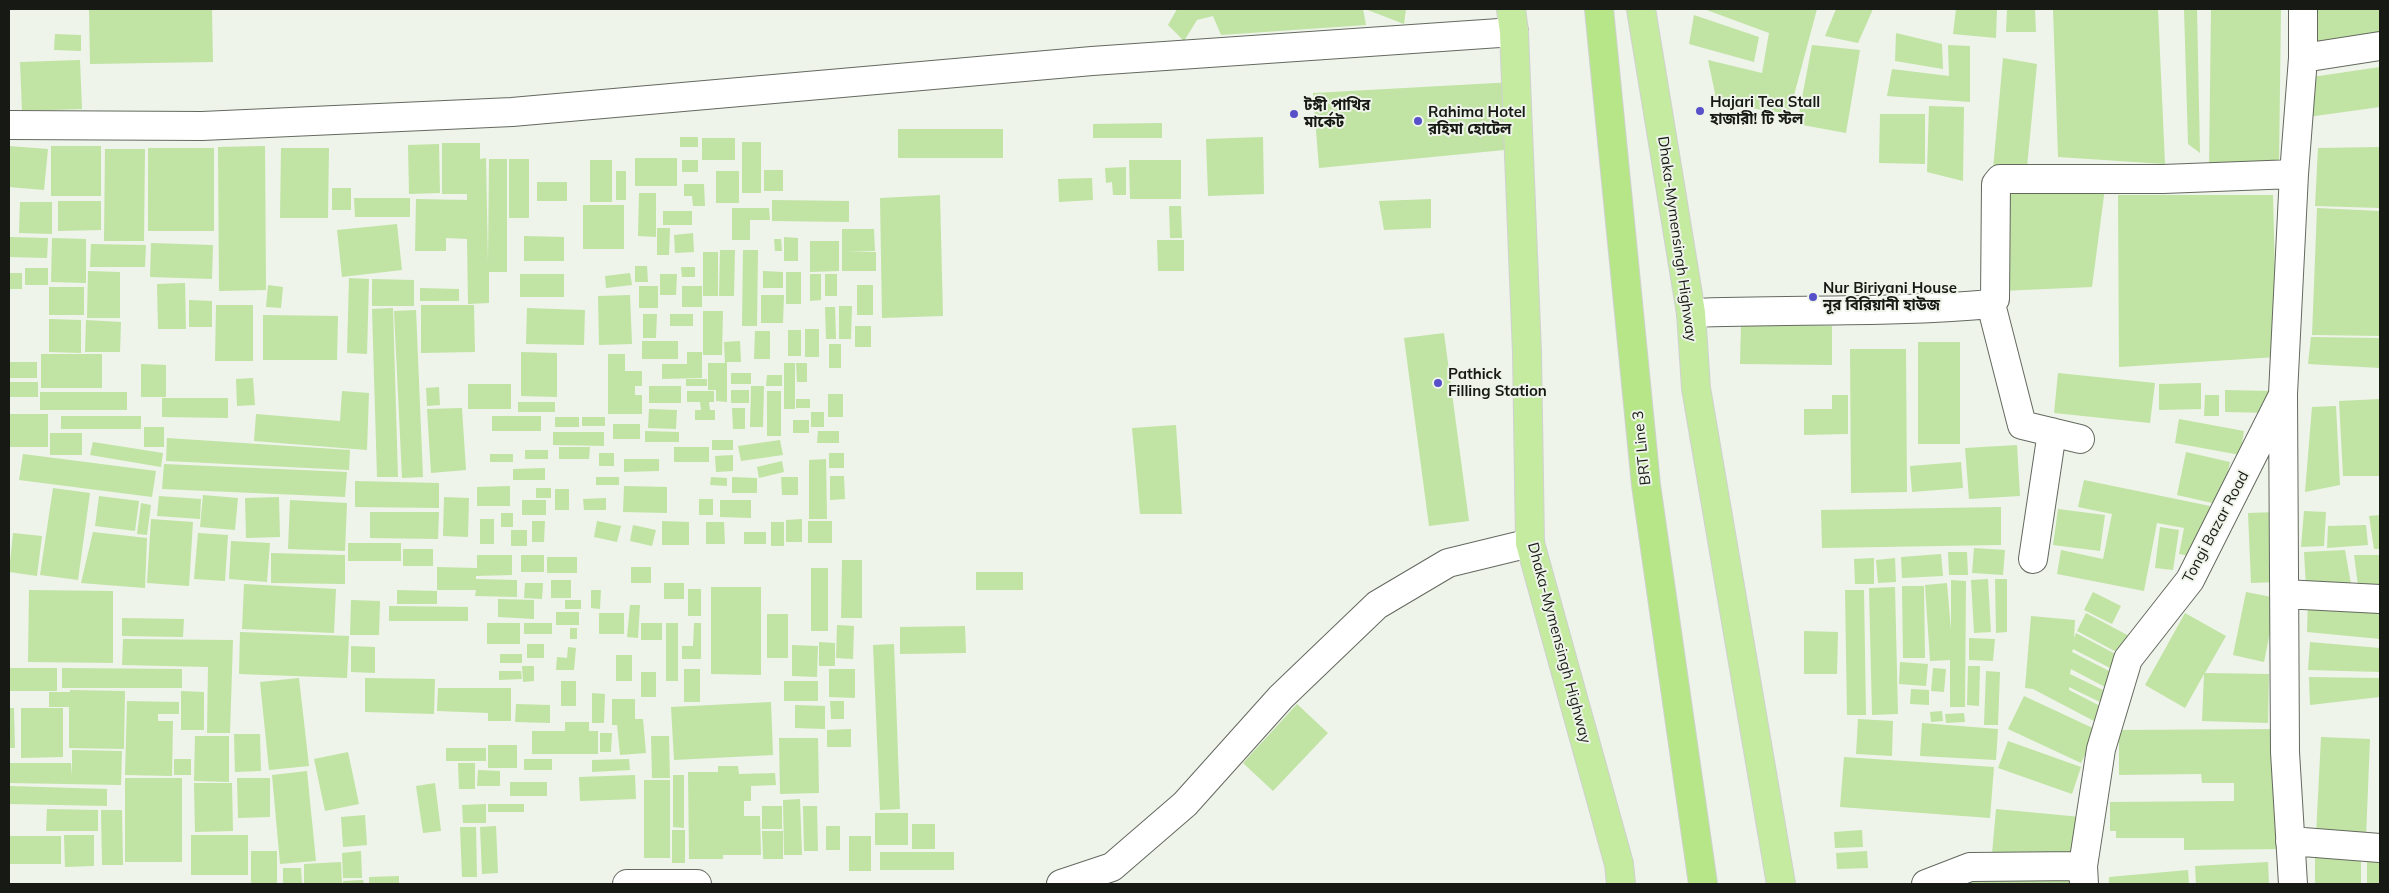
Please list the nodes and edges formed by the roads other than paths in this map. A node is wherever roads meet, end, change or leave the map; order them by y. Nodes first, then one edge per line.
1 (1599, 9) edge
2 (1641, 9) edge
3 (2303, 9) edge
4 (1513, 20) edge
5 (2380, 46) edge
6 (2303, 58) junction
7 (9, 125) edge
8 (2294, 174) junction
9 (1991, 304) junction
10 (1691, 313) junction
11 (2284, 394) junction
12 (2052, 432) junction
13 (2080, 439) dead end
14 (1530, 543) junction
15 (2033, 559) dead end
16 (2284, 594) junction
17 (2380, 599) edge
18 (2290, 841) junction
19 (2380, 848) edge
20 (1620, 874) edge
21 (2084, 875) edge
22 (627, 884) edge
23 (696, 884) edge
24 (1061, 884) edge
25 (1599, 884) edge
26 (1703, 884) edge
27 (1782, 884) edge
28 (1926, 884) edge
29 (2293, 884) edge

1 - 26 highway, BRT Line 3
2 - 10 highway, Dhaka-Mymensingh Highway
3 - 6 street
4 - 7 street
4 - 14 highway, Dhaka-Mymensingh Highway
5 - 6 street
6 - 8 street
8 - 9 street
8 - 11 street
9 - 10 street
9 - 12 street
10 - 27 highway, Dhaka-Mymensingh Highway
11 - 16 street
11 - 21 street, Tongi Bazar Road
12 - 13 street
12 - 15 street
14 - 20 highway, Dhaka-Mymensingh Highway
14 - 24 street
16 - 17 street
16 - 18 street
18 - 19 street
18 - 29 street
20 - 25 highway
21 - 28 street
22 - 23 street

